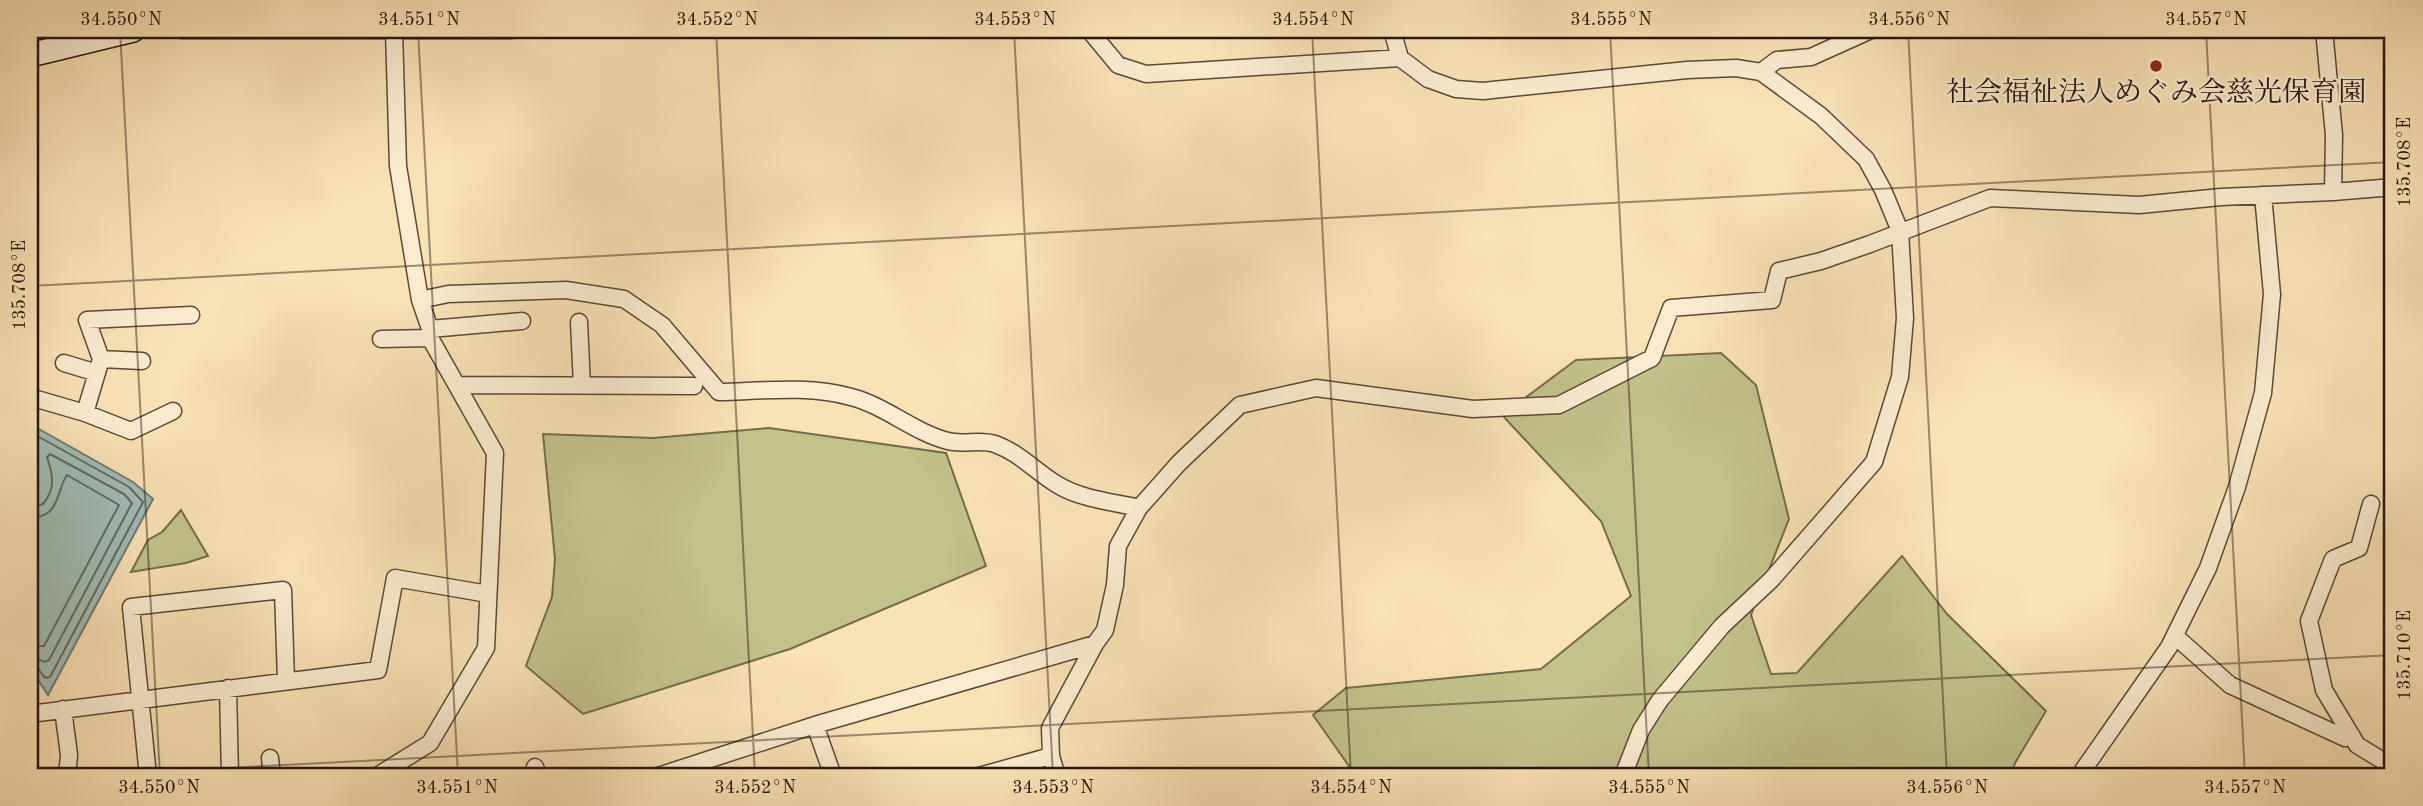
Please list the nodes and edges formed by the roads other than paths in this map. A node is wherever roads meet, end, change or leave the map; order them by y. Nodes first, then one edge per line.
1 (133, 30) edge
2 (181, 30) edge
3 (512, 30) edge
4 (1089, 30) edge
5 (1392, 30) edge
6 (1871, 30) edge
7 (2324, 30) edge
8 (394, 31) edge
9 (30, 55) edge
10 (1400, 58) junction
11 (1761, 72) junction
12 (2393, 187) edge
13 (2333, 192) junction
14 (2263, 195) junction
15 (1900, 231) junction
16 (420, 300) junction
17 (191, 315) dead end
18 (522, 321) dead end
19 (579, 322) dead end
20 (430, 334) junction
21 (381, 339) dead end
22 (142, 360) dead end
23 (64, 363) dead end
24 (99, 366) junction
25 (458, 385) junction
26 (582, 386) junction
27 (694, 386) dead end
28 (30, 397) edge
29 (173, 411) dead end
30 (85, 413) junction
31 (2371, 504) dead end
32 (1139, 508) junction
33 (488, 594) junction
34 (2175, 636) junction
35 (1095, 644) junction
36 (286, 681) junction
37 (228, 688) junction
38 (141, 699) junction
39 (63, 709) junction
40 (30, 714) edge
41 (815, 725) junction
42 (2352, 736) junction
43 (1051, 756) junction
44 (270, 758) dead end
45 (2393, 767) edge
46 (67, 776) edge
47 (148, 776) edge
48 (230, 776) edge
49 (272, 776) edge
50 (377, 776) edge
51 (658, 776) edge
52 (832, 776) edge
53 (979, 776) edge
54 (1057, 776) edge
55 (1623, 776) edge
56 (2079, 776) edge

1 - 9 main road
2 - 8 street
3 - 8 street
4 - 10 street
5 - 10 street
6 - 11 street
7 - 13 street
8 - 16 street
10 - 11 street
11 - 15 street
12 - 13 street
13 - 14 street
14 - 15 street
14 - 34 street
15 - 32 street
15 - 55 street
16 - 20 street
16 - 32 street
17 - 24 street
18 - 20 street
19 - 26 street
20 - 21 street
20 - 25 street
22 - 24 street
23 - 24 street
24 - 30 street
25 - 26 street
25 - 33 street
26 - 27 street
28 - 30 street
29 - 30 street
31 - 42 street
32 - 35 street
33 - 36 street
33 - 50 street
34 - 42 street
34 - 56 street
35 - 41 street
35 - 43 street
36 - 37 street
36 - 38 street
37 - 38 street
37 - 48 street
38 - 39 street
38 - 47 street
39 - 40 street
39 - 46 street
41 - 51 street
41 - 52 street
42 - 45 street
43 - 53 street
43 - 54 street
44 - 49 street

